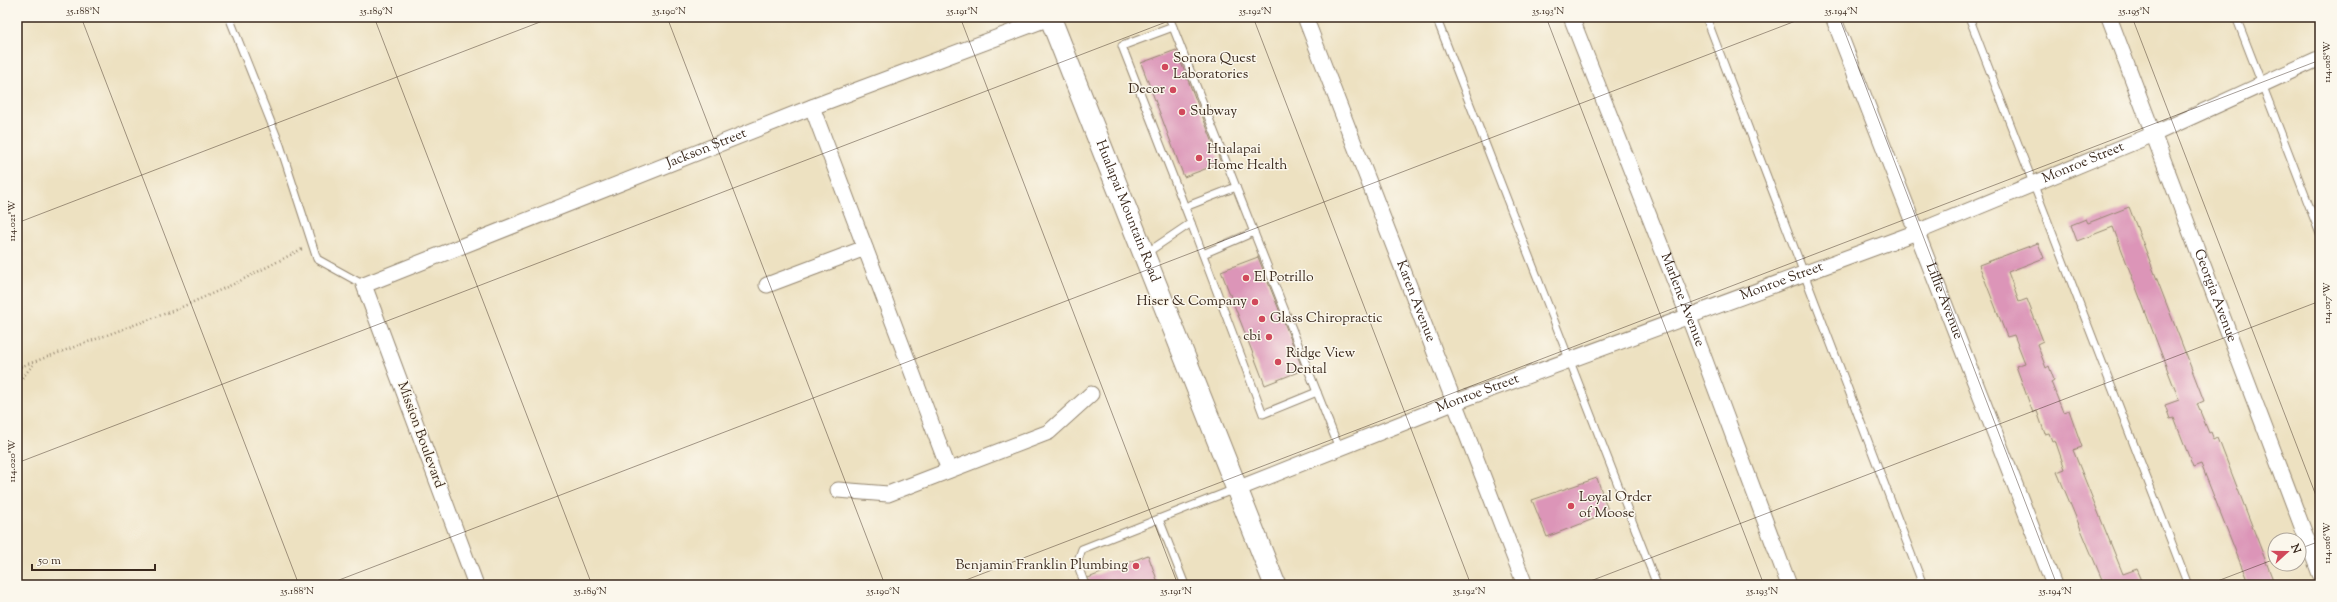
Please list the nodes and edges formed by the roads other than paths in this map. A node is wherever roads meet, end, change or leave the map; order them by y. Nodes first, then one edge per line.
1 (229, 17) edge
2 (1051, 17) edge
3 (1169, 17) edge
4 (1305, 17) edge
5 (1436, 17) edge
6 (1571, 17) edge
7 (1706, 17) edge
8 (1833, 17) edge
9 (1969, 17) edge
10 (2109, 17) edge
11 (2236, 17) edge
12 (1173, 27) junction
13 (2320, 58) edge
14 (2262, 86) junction
15 (812, 107) junction
16 (2154, 134) junction
17 (2032, 183) junction
18 (1236, 187) junction
19 (1185, 207) junction
20 (1191, 223) junction
21 (1254, 232) junction
22 (1917, 232) junction
23 (2320, 234) edge
24 (865, 248) junction
25 (1144, 254) junction
26 (1203, 254) junction
27 (1804, 273) junction
28 (364, 285) junction
29 (767, 285) dead end
30 (1688, 315) junction
31 (1570, 360) junction
32 (1317, 392) junction
33 (1091, 394) dead end
34 (1453, 404) junction
35 (1339, 448) junction
36 (949, 470) junction
37 (1237, 489) junction
38 (838, 490) dead end
39 (1159, 519) junction
40 (2320, 574) edge
41 (476, 585) edge
42 (1085, 585) edge
43 (1185, 585) edge
44 (1275, 585) edge
45 (1525, 585) edge
46 (1657, 585) edge
47 (1789, 585) edge
48 (1923, 585) edge
49 (2054, 585) edge
50 (2188, 585) edge

1 - 28 lane
2 - 15 street, Jackson Street
2 - 25 main road, Hualapai Mountain Road
3 - 12 lane
4 - 34 street, Karen Avenue
5 - 31 lane
6 - 30 street, Marlene Avenue
7 - 27 lane
8 - 22 street, Lillie Avenue
9 - 17 lane
10 - 16 street, Georgia Avenue
11 - 14 lane
12 - 18 lane
12 - 19 lane
13 - 14 street, Monroe Street
14 - 16 street, Monroe Street
14 - 23 lane
15 - 24 street
15 - 28 street, Jackson Street
16 - 17 street, Monroe Street
16 - 40 street, Georgia Avenue
17 - 22 street, Monroe Street
17 - 50 lane
18 - 19 lane
18 - 21 lane
19 - 20 lane
20 - 25 lane
20 - 26 lane
21 - 26 lane
21 - 32 lane
22 - 27 street, Monroe Street
22 - 49 street, Lillie Avenue
24 - 29 street
24 - 36 street
25 - 37 main road, Hualapai Mountain Road
26 - 32 lane
27 - 30 street, Monroe Street
27 - 48 lane
28 - 41 street, Mission Boulevard
30 - 31 street, Monroe Street
30 - 47 street, Marlene Avenue
31 - 34 street, Monroe Street
31 - 46 lane
32 - 35 lane
33 - 36 street
34 - 35 street, Monroe Street
34 - 45 street, Karen Avenue
35 - 37 street, Monroe Street
36 - 38 street
37 - 39 lane
37 - 44 main road, Hualapai Mountain Road
39 - 42 lane
39 - 43 lane

